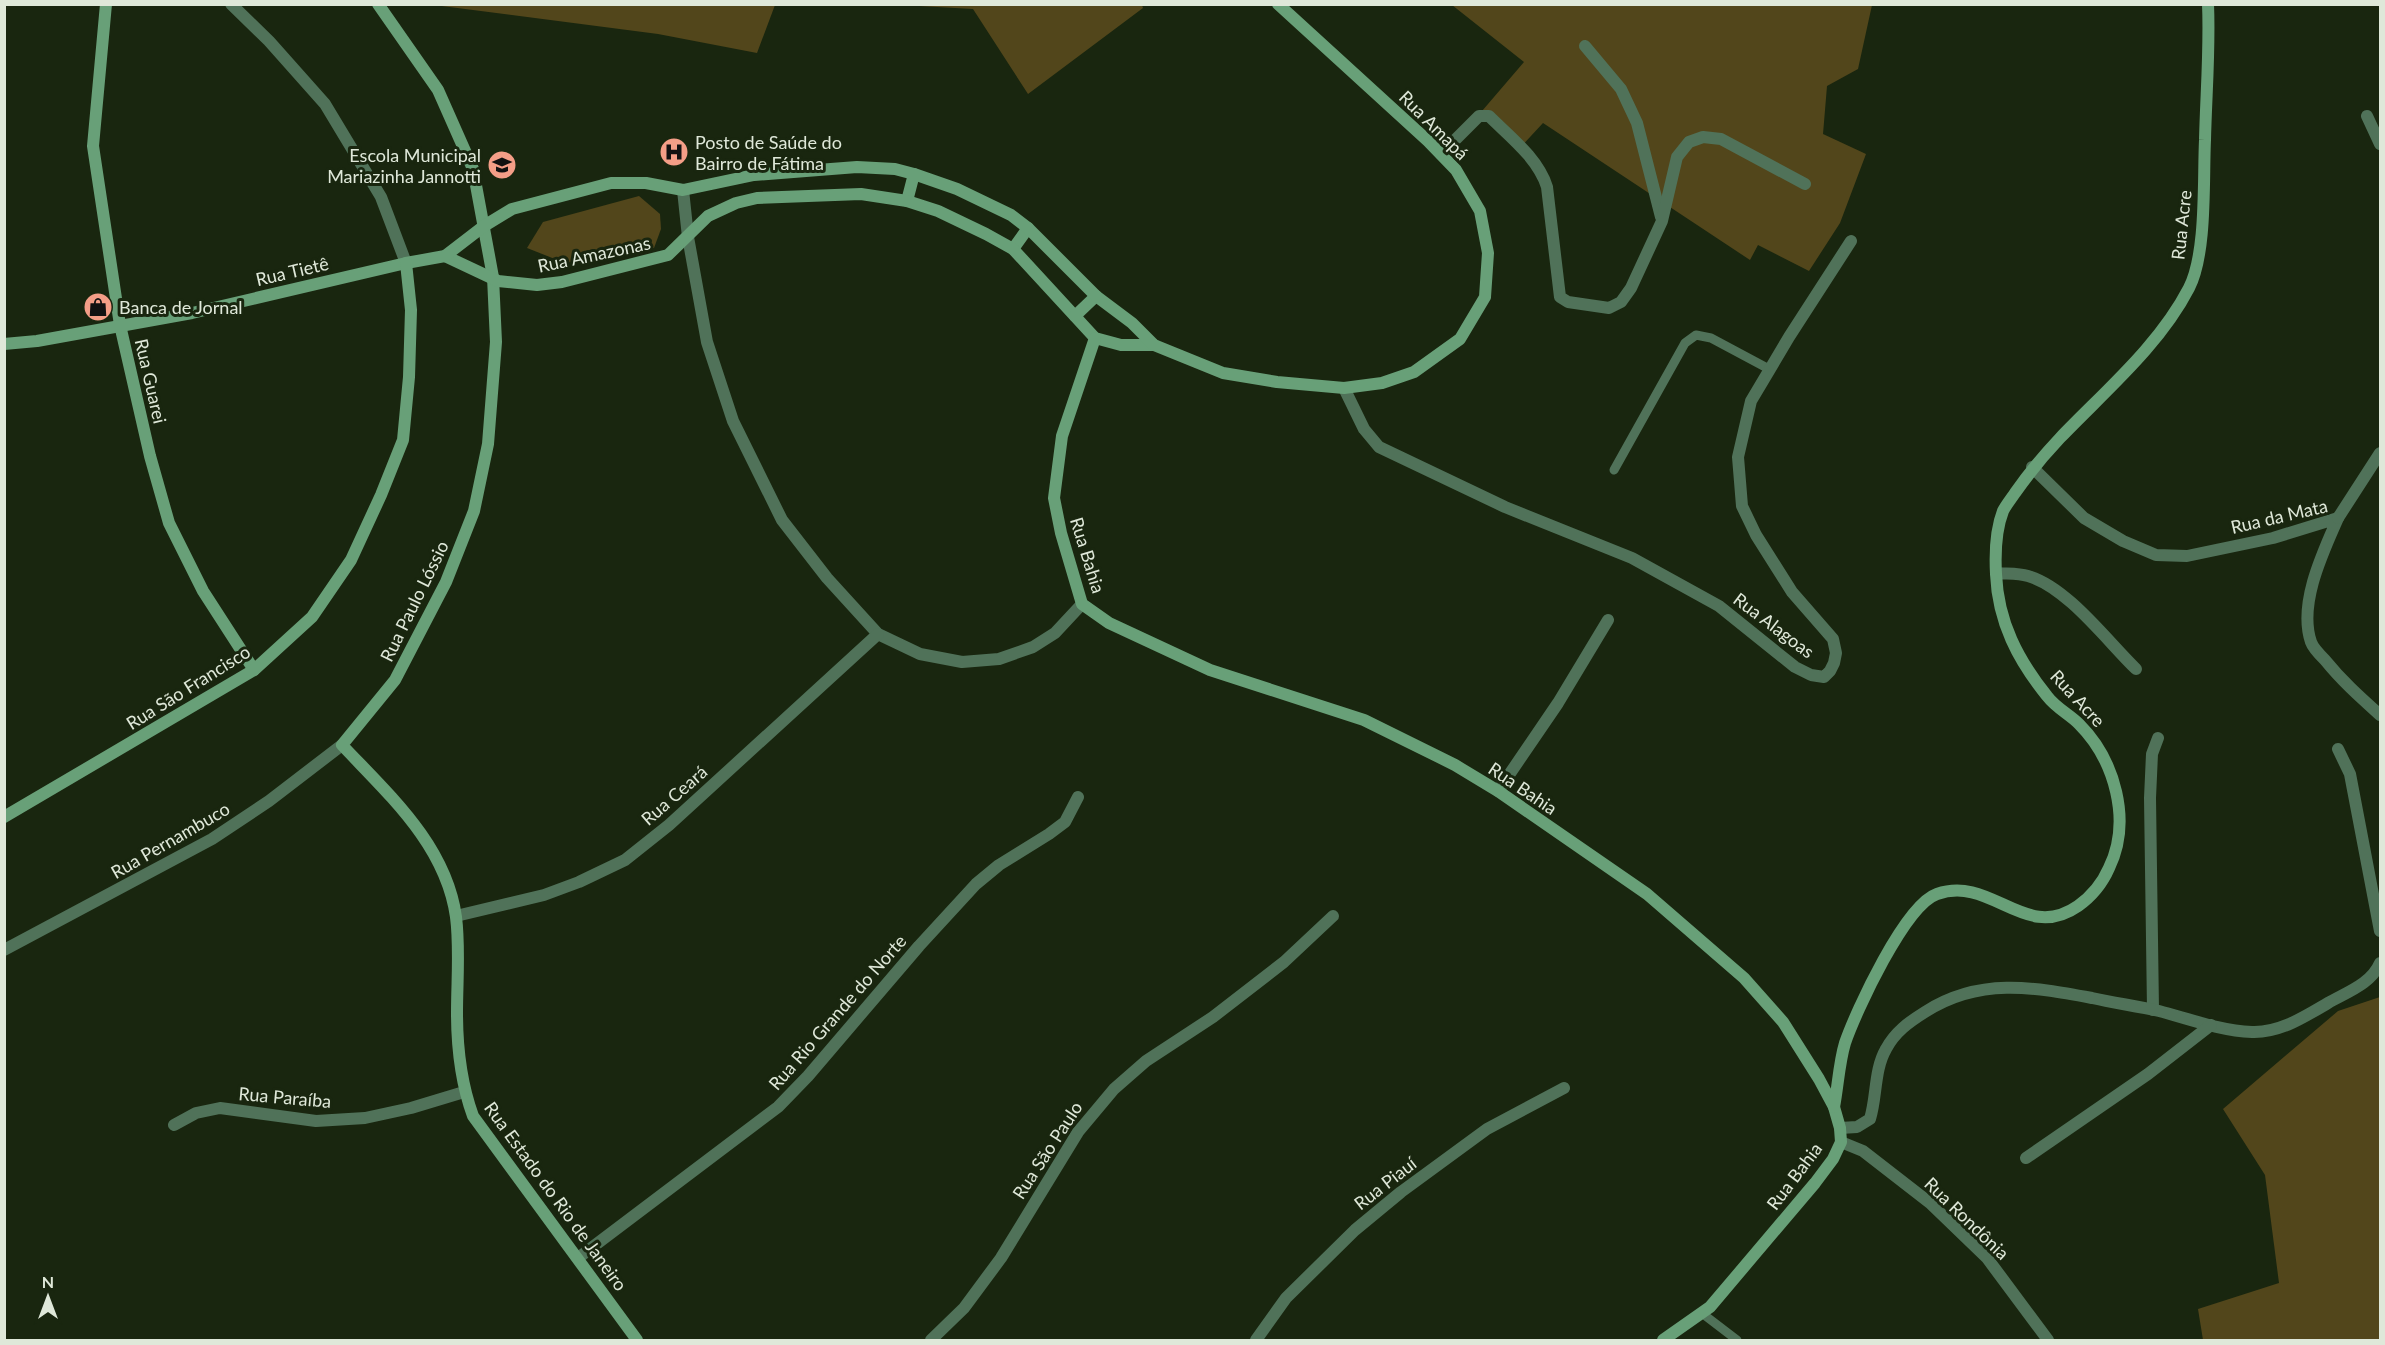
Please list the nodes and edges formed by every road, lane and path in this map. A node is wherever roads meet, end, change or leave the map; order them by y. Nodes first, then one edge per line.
1 (106, 4) edge
2 (231, 4) edge
3 (378, 4) edge
4 (1278, 4) edge
5 (2208, 4) edge
6 (1585, 46) dead end
7 (2367, 116) dead end
8 (2380, 144) edge
9 (1441, 154) junction
10 (914, 174) junction
11 (754, 175) junction
12 (1805, 184) dead end
13 (683, 190) junction
14 (757, 198) junction
15 (907, 201) junction
16 (1662, 221) junction
17 (484, 226) junction
18 (1028, 228) junction
19 (688, 237) junction
20 (1851, 241) dead end
21 (1013, 249) junction
22 (445, 256) junction
23 (406, 263) junction
24 (493, 277) junction
25 (1096, 296) junction
26 (1075, 316) junction
27 (120, 325) junction
28 (1095, 338) junction
29 (4, 344) edge
30 (1154, 345) junction
31 (1769, 369) junction
32 (1344, 388) junction
33 (2380, 453) edge
34 (2032, 467) junction
35 (1614, 470) dead end
36 (2338, 518) junction
37 (1996, 573) junction
38 (1082, 604) junction
39 (1608, 620) dead end
40 (878, 634) junction
41 (254, 669) junction
42 (2136, 669) dead end
43 (2380, 715) edge
44 (2158, 738) dead end
45 (342, 745) junction
46 (2338, 749) dead end
47 (1498, 791) junction
48 (1078, 797) dead end
49 (4, 817) edge
50 (456, 916) junction
51 (1333, 916) dead end
52 (2380, 931) edge
53 (4, 950) edge
54 (2380, 963) edge
55 (2153, 1010) junction
56 (2211, 1025) junction
57 (1564, 1088) dead end
58 (464, 1092) junction
59 (1834, 1107) junction
60 (174, 1125) dead end
61 (1840, 1128) junction
62 (1841, 1143) junction
63 (2026, 1158) dead end
64 (578, 1258) junction
65 (1703, 1314) junction
66 (638, 1341) edge
67 (931, 1341) edge
68 (1256, 1341) edge
69 (1663, 1341) edge
70 (1737, 1341) edge
71 (2048, 1341) edge

1 - 27 street, Rua Guarei
2 - 23 street, Rua São Francisco
3 - 17 street, Rua Paulo Lóssio
4 - 9 street, Rua Amapá
5 - 34 street, Rua Acre
6 - 16 street
7 - 8 street
9 - 16 street
9 - 32 street, Rua Amapá
10 - 11 street
10 - 15 street
10 - 18 street
11 - 13 street
11 - 14 street
12 - 16 street
13 - 17 street
13 - 19 street
14 - 15 street, Rua Amazonas
14 - 19 street, Rua Amazonas
15 - 21 street, Rua Amazonas
17 - 22 street, Rua Tietê
17 - 24 street, Rua Paulo Lóssio
18 - 21 street
18 - 25 street
19 - 24 street, Rua Amazonas
19 - 40 street
20 - 31 street, Rua Alagoas
21 - 26 street, Rua Amazonas
22 - 23 street, Rua Tietê
22 - 24 street
23 - 27 street, Rua Tietê
23 - 41 street, Rua São Francisco
24 - 45 street, Rua Paulo Lóssio
25 - 26 street
25 - 30 street, Rua Amapá
26 - 28 street
27 - 29 street, Rua Tietê
27 - 41 street, Rua Guarei
28 - 30 street, Rua Amapá
28 - 38 street, Rua Bahia
30 - 32 street, Rua Amapá
31 - 32 street, Rua Alagoas
31 - 35 lane
33 - 36 street
34 - 36 street, Rua da Mata
34 - 37 street, Rua Acre
36 - 43 street, Rua da Mata
37 - 42 street
37 - 59 street, Rua Acre
38 - 40 street
38 - 47 street, Rua Bahia
39 - 47 street
40 - 50 street, Rua Ceará
41 - 49 street, Rua São Francisco
44 - 55 street
45 - 50 street, Rua Estado do Rio de Janeiro
45 - 53 street, Rua Pernambuco
46 - 52 street
47 - 59 street, Rua Bahia
48 - 64 street, Rua Rio Grande do Norte
50 - 58 street, Rua Estado do Rio de Janeiro
51 - 67 street, Rua São Paulo
54 - 56 street
55 - 56 street
55 - 61 street
56 - 63 street
57 - 68 street, Rua Piauí
58 - 60 street, Rua Paraíba
58 - 64 street, Rua Estado do Rio de Janeiro
59 - 61 street, Rua Bahia
61 - 62 street, Rua Bahia
62 - 65 street, Rua Bahia
62 - 71 street, Rua Rondônia
64 - 66 street, Rua Estado do Rio de Janeiro
65 - 69 street, Rua Bahia
65 - 70 lane

